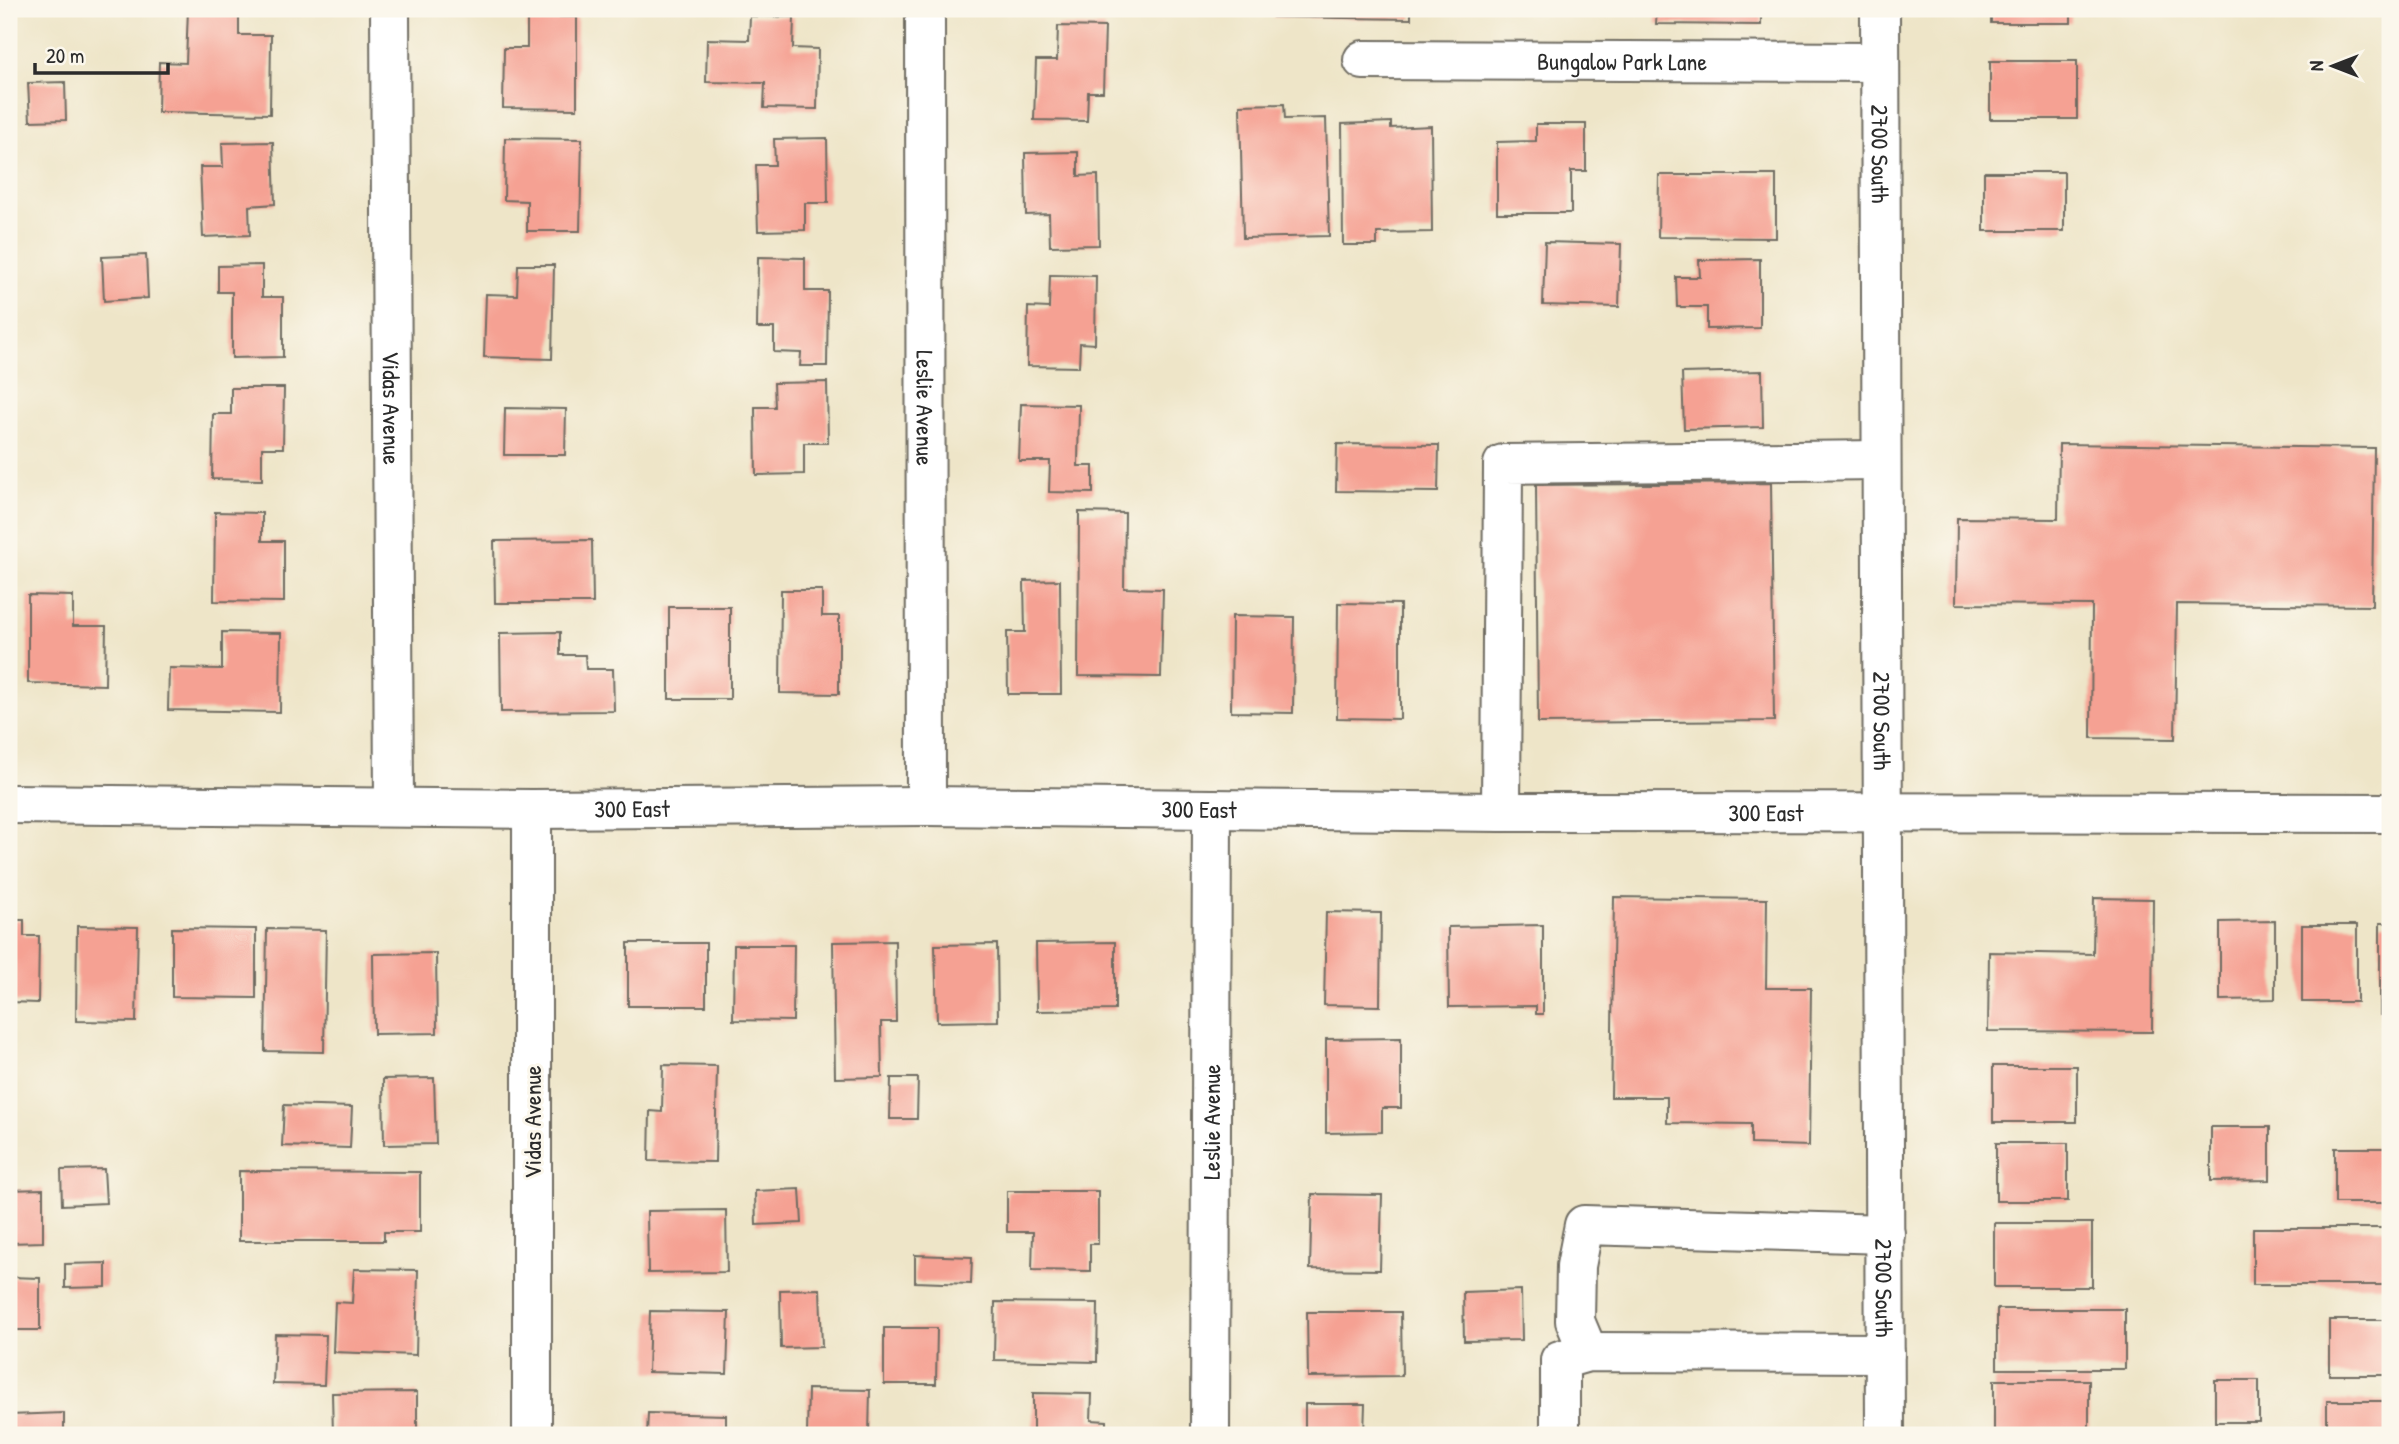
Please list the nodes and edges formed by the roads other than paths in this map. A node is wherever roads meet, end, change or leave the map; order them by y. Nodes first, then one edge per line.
1 (390, 9) edge
2 (925, 9) edge
3 (1880, 9) edge
4 (1363, 60) dead end
5 (1880, 62) junction
6 (1881, 460) junction
7 (9, 804) edge
8 (394, 806) junction
9 (926, 806) junction
10 (532, 809) junction
11 (1212, 809) junction
12 (1883, 811) junction
13 (1501, 812) junction
14 (2390, 813) edge
15 (1885, 1234) junction
16 (1588, 1352) junction
17 (1885, 1353) junction
18 (532, 1435) edge
19 (1210, 1435) edge
20 (1560, 1435) edge
21 (1885, 1435) edge

1 - 8 street, Vidas Avenue
2 - 9 street, Leslie Avenue
3 - 5 street, 2700 South
4 - 5 street, Bungalow Park Lane
5 - 6 street, 2700 South
6 - 12 street, 2700 South
6 - 13 street
7 - 8 street, 300 East
8 - 10 street, 300 East
9 - 10 street, 300 East
9 - 11 street, 300 East
10 - 18 street, Vidas Avenue
11 - 13 street, 300 East
11 - 19 street, Leslie Avenue
12 - 13 street, 300 East
12 - 14 street, 300 East
12 - 15 street, 2700 South
15 - 16 street
15 - 17 street, 2700 South
16 - 17 street
16 - 20 street
17 - 21 street, 2700 South

